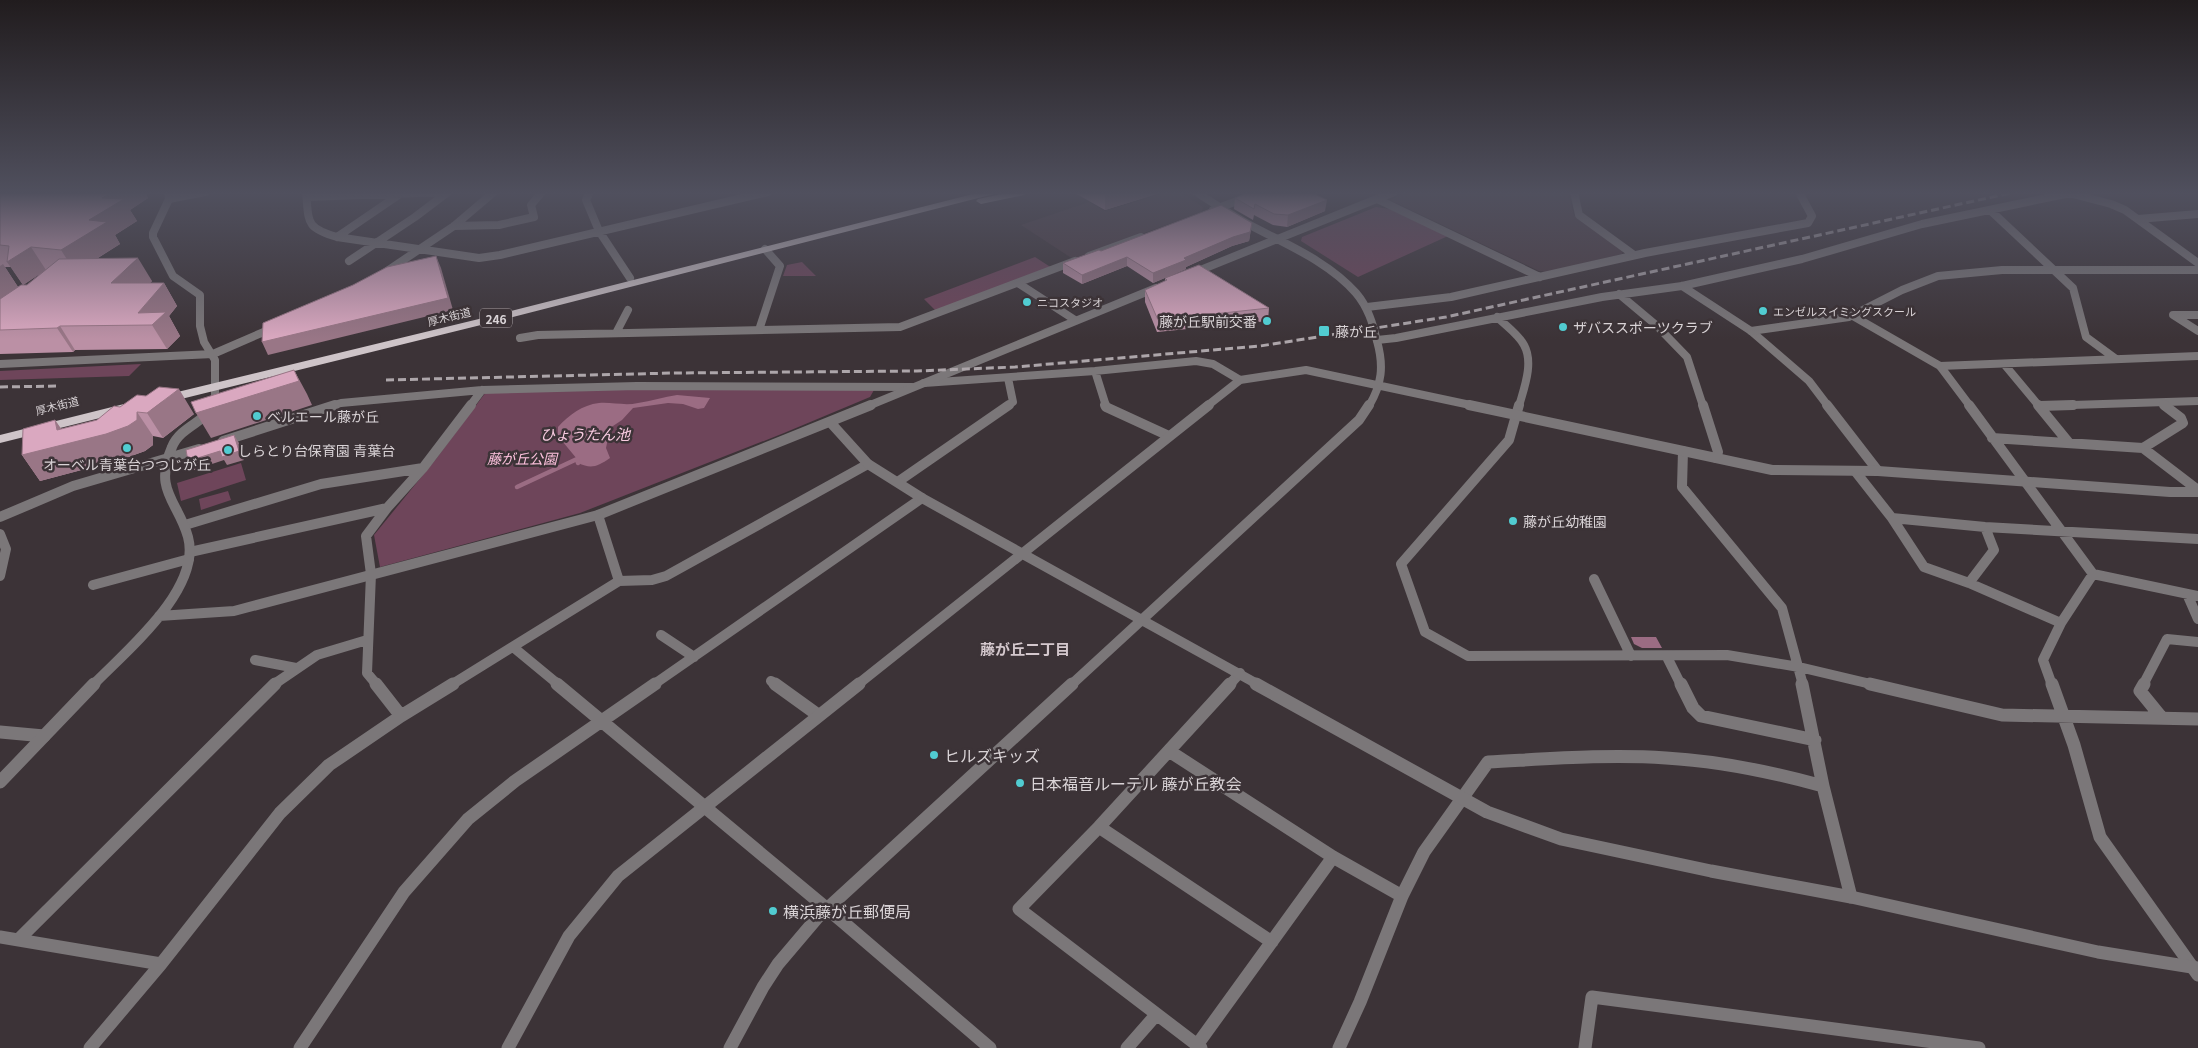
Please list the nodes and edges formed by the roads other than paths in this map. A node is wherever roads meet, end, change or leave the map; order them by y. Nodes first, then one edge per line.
1 (155, 241) edge
2 (359, 241) edge
3 (381, 241) edge
4 (432, 241) edge
5 (558, 241) edge
6 (606, 241) edge
7 (772, 241) edge
8 (797, 241) edge
9 (1130, 241) edge
10 (1276, 241) edge
11 (1280, 241) edge
12 (1464, 241) edge
13 (1615, 241) edge
14 (1711, 241) edge
15 (1866, 241) edge
16 (2022, 241) edge
17 (2168, 241) edge
18 (377, 244) junction
19 (765, 249) junction
20 (419, 250) junction
21 (1634, 255) junction
22 (350, 261) dead end
23 (2198, 263) edge
24 (2052, 269) junction
25 (2198, 270) edge
26 (380, 276) edge
27 (1185, 276) edge
28 (1540, 277) junction
29 (630, 278) junction
30 (1018, 283) junction
31 (1168, 283) edge
32 (1682, 286) junction
33 (1619, 294) junction
34 (1367, 307) junction
35 (628, 310) dead end
36 (2198, 315) edge
37 (1854, 316) junction
38 (1497, 317) junction
39 (1075, 320) junction
40 (280, 325) edge
41 (759, 330) junction
42 (1751, 331) junction
43 (2198, 331) edge
44 (616, 333) junction
45 (520, 338) dead end
46 (1377, 340) junction
47 (213, 354) junction
48 (2198, 356) edge
49 (2116, 360) junction
50 (0, 364) edge
51 (2004, 364) junction
52 (1940, 366) junction
53 (1095, 371) junction
54 (1008, 378) junction
55 (1240, 380) junction
56 (923, 383) junction
57 (1381, 386) junction
58 (912, 387) junction
59 (482, 390) junction
60 (2198, 400) edge
61 (2162, 403) junction
62 (2040, 406) junction
63 (1516, 416) junction
64 (830, 422) junction
65 (0, 431) edge
66 (1169, 436) junction
67 (1992, 438) junction
68 (0, 439) edge
69 (2069, 443) junction
70 (2143, 448) junction
71 (1683, 451) junction
72 (1716, 458) junction
73 (168, 459) junction
74 (868, 464) junction
75 (423, 468) junction
76 (1855, 470) junction
77 (1878, 471) junction
78 (899, 481) junction
79 (2026, 482) junction
80 (2198, 491) edge
81 (922, 498) junction
82 (387, 508) junction
83 (598, 515) junction
84 (0, 516) edge
85 (1892, 518) junction
86 (185, 525) junction
87 (1986, 527) junction
88 (2062, 532) junction
89 (0, 534) edge
90 (2198, 539) edge
91 (1022, 553) junction
92 (190, 555) junction
93 (371, 574) junction
94 (2093, 574) junction
95 (0, 576) edge
96 (1594, 579) dead end
97 (619, 581) junction
98 (1969, 582) junction
99 (93, 585) dead end
100 (2193, 595) edge
101 (159, 616) junction
102 (2198, 619) edge
103 (1143, 620) junction
104 (2061, 623) junction
105 (661, 635) dead end
106 (367, 640) junction
107 (2198, 642) edge
108 (513, 647) junction
109 (1631, 656) junction
110 (694, 657) junction
111 (1668, 657) junction
112 (255, 660) dead end
113 (1799, 667) junction
114 (296, 668) junction
115 (1240, 673) junction
116 (771, 681) dead end
117 (818, 715) junction
118 (401, 716) junction
119 (2063, 718) junction
120 (2162, 718) junction
121 (2198, 719) edge
122 (602, 721) junction
123 (0, 732) edge
124 (44, 736) junction
125 (1815, 740) junction
126 (1169, 750) junction
127 (0, 782) edge
128 (1823, 786) junction
129 (1461, 798) junction
130 (703, 806) junction
131 (1099, 827) junction
132 (1333, 857) junction
133 (1402, 896) junction
134 (1852, 897) junction
135 (827, 908) junction
136 (0, 937) edge
137 (19, 939) junction
138 (1272, 942) junction
139 (161, 964) junction
140 (2197, 971) edge
141 (1156, 1015) junction
142 (1199, 1046) edge
143 (1969, 1047) edge
144 (90, 1048) edge
145 (300, 1048) edge
146 (508, 1048) edge
147 (730, 1048) edge
148 (990, 1048) edge
149 (1127, 1048) edge
150 (1340, 1048) edge
151 (1585, 1048) edge

1 - 47 street
2 - 18 street
3 - 18 street
4 - 20 street
5 - 20 street
6 - 29 street
7 - 29 highway, 厚木街道 / 246
8 - 19 highway, 厚木街道 / 246
9 - 30 street
10 - 27 street
11 - 34 street
12 - 28 street
13 - 21 street
14 - 21 street
15 - 32 street
16 - 24 street
17 - 23 street
18 - 20 street
18 - 22 street
19 - 29 highway, 厚木街道 / 246
19 - 41 street
20 - 26 street
21 - 28 street
24 - 25 street
24 - 37 street
24 - 49 street
28 - 34 street
30 - 39 street
30 - 41 street
31 - 39 street
32 - 33 street
32 - 42 street
33 - 38 street
33 - 72 street
34 - 46 street
35 - 44 street
36 - 43 street
37 - 42 street
37 - 52 street
38 - 46 street
38 - 63 street
39 - 56 street
40 - 47 street
41 - 44 street
42 - 77 street
44 - 45 street
46 - 57 street
47 - 50 street
47 - 73 street
48 - 49 street
49 - 51 street
51 - 52 street
51 - 62 street
52 - 67 street
53 - 54 street
53 - 55 street
53 - 66 street
54 - 56 street
54 - 78 street
55 - 57 street
55 - 66 street
56 - 58 street
57 - 63 street
57 - 103 street
58 - 59 street
58 - 64 street
59 - 73 street
59 - 75 street
60 - 61 street
61 - 62 street
61 - 70 street
62 - 69 street
63 - 71 street
63 - 109 street
64 - 74 street
64 - 83 street
65 - 68 highway, 厚木街道
66 - 91 street
67 - 69 street
67 - 79 street
69 - 70 street
70 - 80 street
71 - 72 street
71 - 113 street
72 - 76 street
73 - 84 street
73 - 86 street
74 - 78 street
74 - 97 street
75 - 82 street
75 - 86 street
76 - 77 street
76 - 85 street
77 - 79 street
78 - 81 street
79 - 80 street
79 - 88 street
81 - 91 street
81 - 110 street
82 - 92 street
82 - 93 street
83 - 93 street
83 - 97 street
85 - 87 street
85 - 98 street
86 - 92 street
87 - 88 street
87 - 98 street
88 - 90 street
88 - 94 street
89 - 95 street
91 - 103 street
91 - 117 street
92 - 99 street
92 - 101 street
93 - 101 street
93 - 106 street
94 - 100 street
94 - 104 street
96 - 109 street
97 - 108 street
98 - 104 street
100 - 102 street
101 - 124 street
103 - 115 street
103 - 135 street
104 - 119 street
105 - 110 street
106 - 114 street
106 - 118 street
107 - 120 street
108 - 118 street
108 - 122 street
109 - 111 street
110 - 122 street
111 - 113 street
111 - 125 street
112 - 114 street
113 - 119 street
113 - 125 street
114 - 137 street
115 - 126 street
115 - 129 street
116 - 117 street
117 - 130 street
118 - 139 street
119 - 120 street
119 - 140 street
120 - 121 street
122 - 130 street
122 - 145 street
123 - 124 street
124 - 127 street
125 - 128 street
126 - 131 street
126 - 132 street
128 - 129 street
128 - 134 street
129 - 133 street
129 - 134 street
130 - 135 street
130 - 146 street
131 - 138 street
131 - 141 street
132 - 133 street
132 - 138 street
133 - 150 street
134 - 140 street
135 - 147 street
135 - 148 street
136 - 137 street
137 - 139 street
138 - 142 street
139 - 144 street
141 - 142 street
141 - 149 street
143 - 151 street

